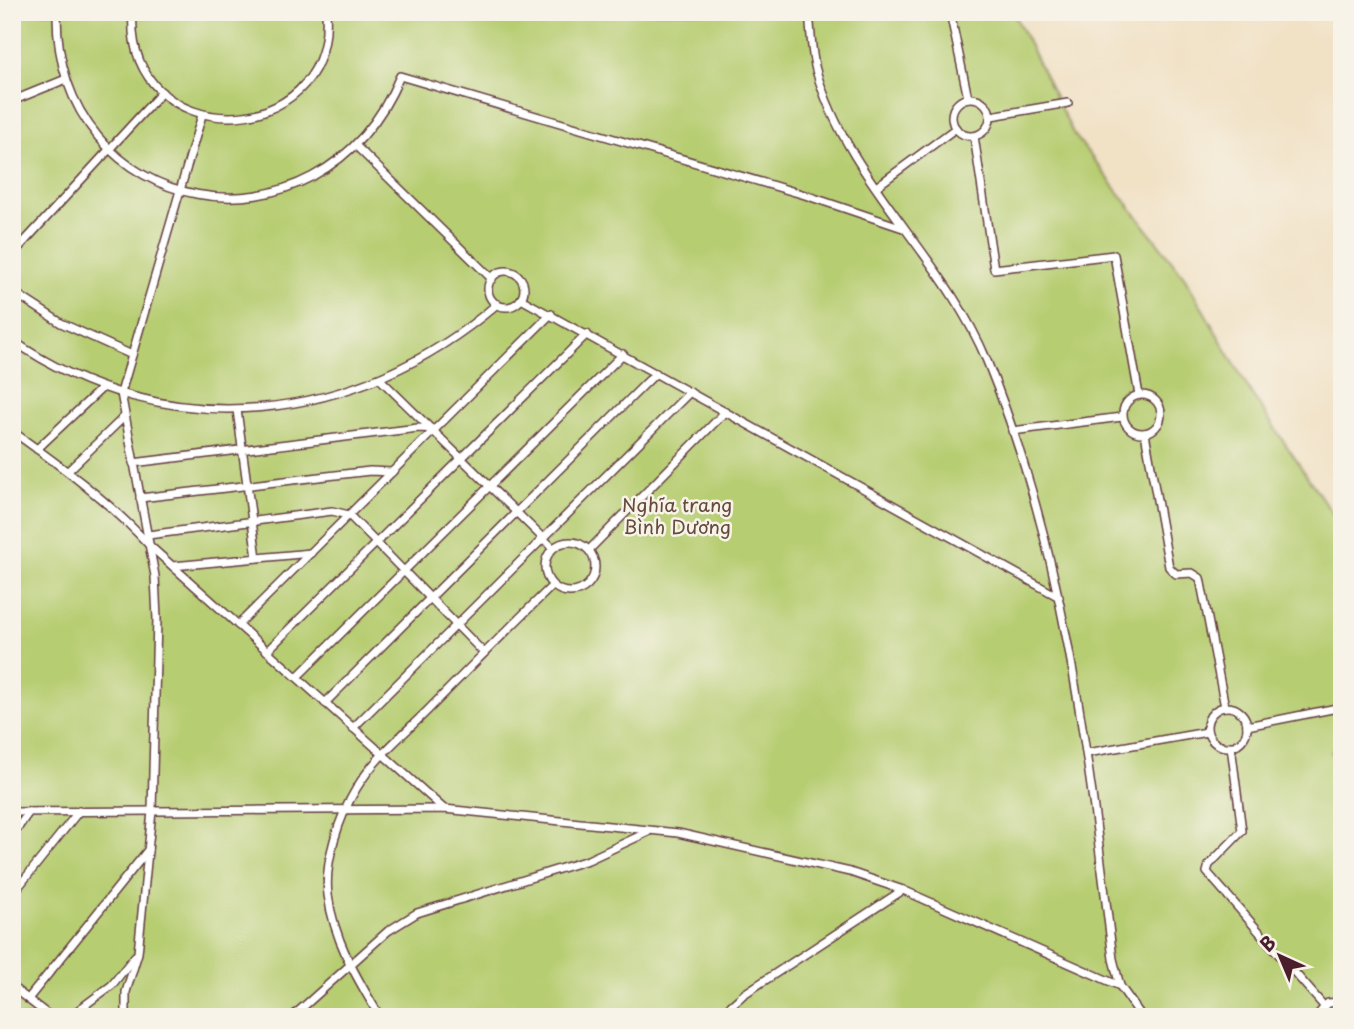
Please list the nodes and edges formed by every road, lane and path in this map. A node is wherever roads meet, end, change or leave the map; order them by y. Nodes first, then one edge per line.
1 (57, 12) edge
2 (133, 12) edge
3 (326, 12) edge
4 (809, 12) edge
5 (950, 12) edge
6 (66, 79) junction
7 (162, 92) junction
8 (968, 98) junction
9 (12, 101) edge
10 (1068, 103) dead end
11 (202, 115) junction
12 (991, 116) junction
13 (956, 128) junction
14 (974, 136) junction
15 (356, 146) junction
16 (110, 150) junction
17 (876, 187) junction
18 (178, 190) junction
19 (904, 228) junction
20 (12, 255) edge
21 (492, 279) junction
22 (12, 291) edge
23 (521, 299) junction
24 (497, 304) junction
25 (551, 314) junction
26 (587, 334) junction
27 (12, 340) edge
28 (623, 354) junction
29 (132, 355) junction
30 (656, 373) junction
31 (380, 379) junction
32 (102, 388) junction
33 (690, 392) junction
34 (121, 393) junction
35 (1139, 395) junction
36 (237, 410) junction
37 (725, 412) junction
38 (124, 417) junction
39 (1122, 417) junction
40 (435, 429) junction
41 (12, 431) edge
42 (1012, 431) junction
43 (1145, 433) junction
44 (37, 449) junction
45 (243, 449) junction
46 (463, 457) junction
47 (133, 463) junction
48 (68, 471) junction
49 (392, 472) junction
50 (247, 485) junction
51 (491, 485) junction
52 (140, 498) junction
53 (516, 512) junction
54 (349, 515) junction
55 (252, 522) junction
56 (148, 536) junction
57 (543, 538) junction
58 (376, 543) junction
59 (150, 546) junction
60 (553, 548) junction
61 (589, 550) junction
62 (311, 553) junction
63 (257, 558) junction
64 (173, 566) junction
65 (404, 571) junction
66 (552, 586) junction
67 (1059, 597) junction
68 (430, 598) junction
69 (238, 625) junction
70 (457, 625) junction
71 (267, 651) junction
72 (484, 653) junction
73 (296, 677) junction
74 (325, 703) junction
75 (1225, 707) junction
76 (1342, 707) edge
77 (1247, 726) junction
78 (353, 728) junction
79 (1207, 732) junction
80 (1231, 746) junction
81 (1087, 753) junction
82 (383, 754) junction
83 (346, 808) junction
84 (444, 809) junction
85 (79, 811) junction
86 (152, 811) junction
87 (12, 812) edge
88 (29, 812) junction
89 (648, 832) junction
90 (12, 835) edge
91 (148, 850) junction
92 (903, 890) junction
93 (12, 895) edge
94 (138, 953) junction
95 (350, 965) junction
96 (1120, 986) junction
97 (12, 987) edge
98 (28, 999) junction
99 (1342, 1002) edge
100 (1324, 1005) junction
101 (51, 1017) edge
102 (69, 1017) edge
103 (126, 1017) edge
104 (292, 1017) edge
105 (380, 1017) edge
106 (718, 1017) edge
107 (1142, 1017) edge
108 (1317, 1017) edge

1 - 6 lane
2 - 7 lane
3 - 11 lane
4 - 17 lane
5 - 8 lane
6 - 9 lane
6 - 16 lane
7 - 11 lane
7 - 16 lane
8 - 12 lane
8 - 13 lane
10 - 12 lane
11 - 18 lane
12 - 14 lane
13 - 14 lane
13 - 17 lane
14 - 35 lane
15 - 18 lane
15 - 19 lane
15 - 21 lane
16 - 18 lane
16 - 20 lane
17 - 19 lane
18 - 29 lane
19 - 42 lane
21 - 23 lane
21 - 24 lane
22 - 29 lane
23 - 24 lane
23 - 25 lane
24 - 31 lane
25 - 26 lane
25 - 40 lane
26 - 28 lane
26 - 46 lane
27 - 32 lane
28 - 30 lane
28 - 51 lane
29 - 34 lane
30 - 33 lane
30 - 53 lane
31 - 36 lane
31 - 40 lane
32 - 34 lane
32 - 44 lane
33 - 37 lane
33 - 57 lane
34 - 36 lane
34 - 38 lane
35 - 39 lane
35 - 43 lane
36 - 45 lane
37 - 61 lane
37 - 67 lane
38 - 47 lane
38 - 48 lane
39 - 42 lane
39 - 43 lane
40 - 45 lane
40 - 46 lane
40 - 49 lane
41 - 44 lane
42 - 67 lane
43 - 75 lane
44 - 48 lane
45 - 47 lane
45 - 50 lane
46 - 51 lane
46 - 58 lane
47 - 52 lane
48 - 59 lane
49 - 50 lane
49 - 54 lane
50 - 52 lane
50 - 55 lane
51 - 53 lane
51 - 65 lane
52 - 56 lane
53 - 57 lane
53 - 68 lane
54 - 55 lane
54 - 58 lane
54 - 62 lane
55 - 56 lane
55 - 63 lane
56 - 59 lane
57 - 60 lane
57 - 70 lane
58 - 65 lane
58 - 71 lane
59 - 64 lane
59 - 86 lane
60 - 61 lane
60 - 66 lane
61 - 66 lane
62 - 63 lane
62 - 69 lane
63 - 64 lane
64 - 69 lane
65 - 68 lane
65 - 73 lane
66 - 72 lane
67 - 81 lane
68 - 70 lane
68 - 74 lane
69 - 71 lane
70 - 72 lane
70 - 78 lane
71 - 73 lane
72 - 82 lane
73 - 74 lane
74 - 78 lane
75 - 77 lane
75 - 79 lane
76 - 77 lane
77 - 80 lane
78 - 82 lane
79 - 80 lane
79 - 81 lane
80 - 100 lane
81 - 96 lane
82 - 83 lane
82 - 84 lane
83 - 84 lane
83 - 86 lane
83 - 95 lane
84 - 89 lane
85 - 86 lane
85 - 88 lane
85 - 93 lane
86 - 91 lane
87 - 88 lane
88 - 90 lane
89 - 92 lane
89 - 95 lane
91 - 94 lane
91 - 98 lane
92 - 96 lane
92 - 106 lane
94 - 102 lane
94 - 103 lane
95 - 104 lane
95 - 105 lane
96 - 107 lane
97 - 98 lane
98 - 101 lane
99 - 100 lane
100 - 108 lane

